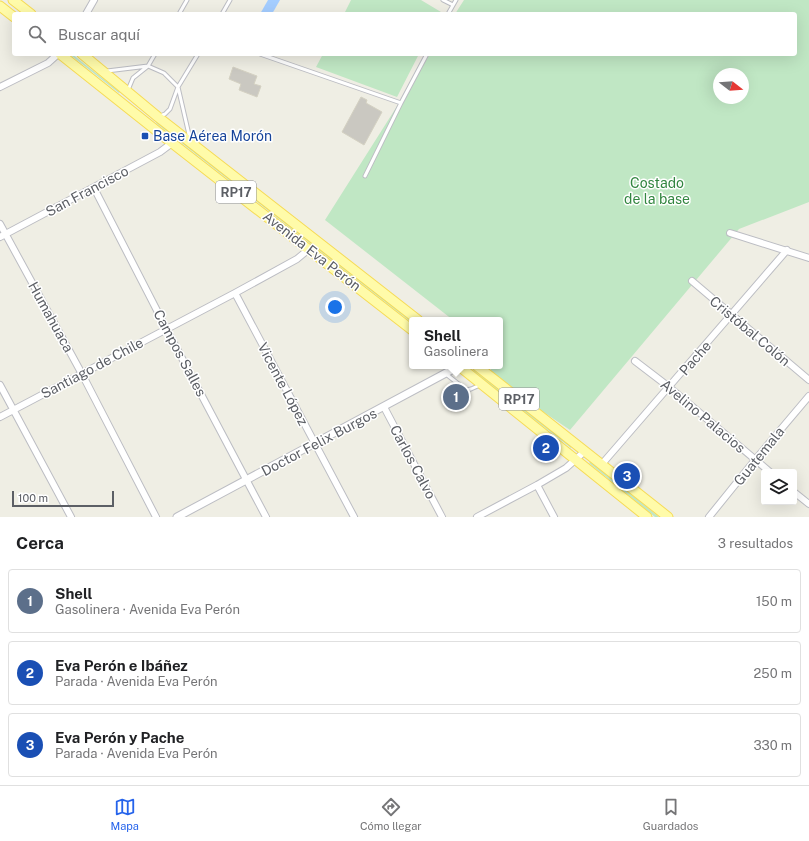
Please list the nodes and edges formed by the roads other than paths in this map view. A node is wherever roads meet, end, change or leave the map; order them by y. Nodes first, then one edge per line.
1 (13, 0) edge
2 (94, 0) edge
3 (187, 0) edge
4 (230, 0) edge
5 (443, 0) edge
6 (456, 0) edge
7 (453, 5) junction
8 (0, 6) edge
9 (28, 12) edge
10 (87, 12) edge
11 (180, 12) edge
12 (223, 12) edge
13 (449, 12) edge
14 (12, 15) edge
15 (57, 56) edge
16 (62, 56) edge
17 (84, 56) edge
18 (154, 56) edge
19 (197, 56) edge
20 (266, 56) edge
21 (426, 56) edge
22 (148, 66) junction
23 (103, 71) junction
24 (0, 87) edge
25 (178, 87) junction
26 (127, 100) junction
27 (401, 103) junction
28 (148, 116) dead end
29 (158, 117) junction
30 (191, 142) junction
31 (172, 143) junction
32 (365, 176) dead end
33 (94, 188) junction
34 (0, 224) edge
35 (730, 233) dead end
36 (3, 235) edge
37 (309, 249) junction
38 (787, 250) junction
39 (809, 258) edge
40 (692, 281) dead end
41 (235, 293) junction
42 (732, 315) junction
43 (414, 317) edge
44 (166, 328) junction
45 (409, 328) edge
46 (635, 361) dead end
47 (454, 369) edge
48 (463, 369) edge
49 (482, 369) edge
50 (82, 374) junction
51 (446, 374) junction
52 (809, 380) edge
53 (481, 384) junction
54 (0, 385) edge
55 (670, 387) junction
56 (809, 396) edge
57 (384, 407) junction
58 (13, 409) junction
59 (0, 416) edge
60 (314, 444) junction
61 (586, 451) junction
62 (575, 460) junction
63 (755, 460) junction
64 (602, 464) junction
65 (766, 469) edge
66 (247, 480) junction
67 (537, 485) junction
68 (797, 494) edge
69 (809, 504) edge
70 (71, 517) edge
71 (156, 517) edge
72 (177, 517) edge
73 (266, 517) edge
74 (354, 517) edge
75 (442, 517) edge
76 (477, 517) edge
77 (554, 517) edge
78 (647, 517) edge
79 (668, 517) edge
80 (709, 517) edge

1 - 9 main road
2 - 10 street
3 - 11 lane
4 - 12 lane
5 - 7 lane
6 - 7 lane
7 - 13 lane
8 - 14 main road
15 - 24 street
16 - 26 main road, Avenida Eva Perón / RP17
17 - 23 main road, Avenida Eva Perón / RP17
18 - 22 lane
19 - 25 lane
20 - 27 lane
21 - 27 lane
22 - 23 lane
22 - 25 lane
22 - 26 lane
23 - 26 main road, Avenida Eva Perón / RP17
25 - 29 lane
25 - 30 lane
26 - 29 main road, Avenida Eva Perón / RP17
26 - 31 main road, Avenida Eva Perón / RP17
27 - 32 lane
28 - 29 lane
29 - 30 main road, Avenida Eva Perón / RP17
30 - 43 main road, Avenida Eva Perón / RP17
31 - 33 street, San Francisco
31 - 37 main road, Avenida Eva Perón / RP17
33 - 36 street, San Francisco
33 - 44 street, Campos Salles
34 - 36 street, Humahuaca
35 - 38 street
36 - 50 street, Humahuaca
37 - 41 street, Santiago de Chile
37 - 45 main road, Avenida Eva Perón / RP17
38 - 39 street
38 - 42 street, Pache
40 - 42 street, Cristóbal Colón
41 - 44 street, Santiago de Chile
41 - 60 street, Vicente López
42 - 52 street, Cristóbal Colón
42 - 55 street, Pache
44 - 50 street, Santiago de Chile
44 - 66 street, Campos Salles
46 - 55 street, Avelino Palacios
47 - 51 street, Doctor Felix Burgos
48 - 53 main road, RP17
49 - 61 main road, RP17
50 - 58 street, Santiago de Chile
50 - 71 street, Humahuaca
51 - 53 lane
51 - 57 street, Doctor Felix Burgos
53 - 62 main road, RP17
54 - 58 street
55 - 63 street, Avelino Palacios
55 - 64 street, Pache
56 - 63 street, Guatemala
57 - 60 street, Doctor Felix Burgos
57 - 75 street, Carlos Calvo
58 - 59 street, Santiago de Chile
58 - 70 street
60 - 66 street, Doctor Felix Burgos
60 - 74 street, Vicente López
61 - 62 street
61 - 64 main road, RP17
62 - 67 street
62 - 78 main road, RP17
63 - 65 street, Avelino Palacios
63 - 80 street, Guatemala
64 - 79 main road, RP17
66 - 72 street, Doctor Felix Burgos
66 - 73 street, Campos Salles
67 - 76 street
67 - 77 street
68 - 69 street

